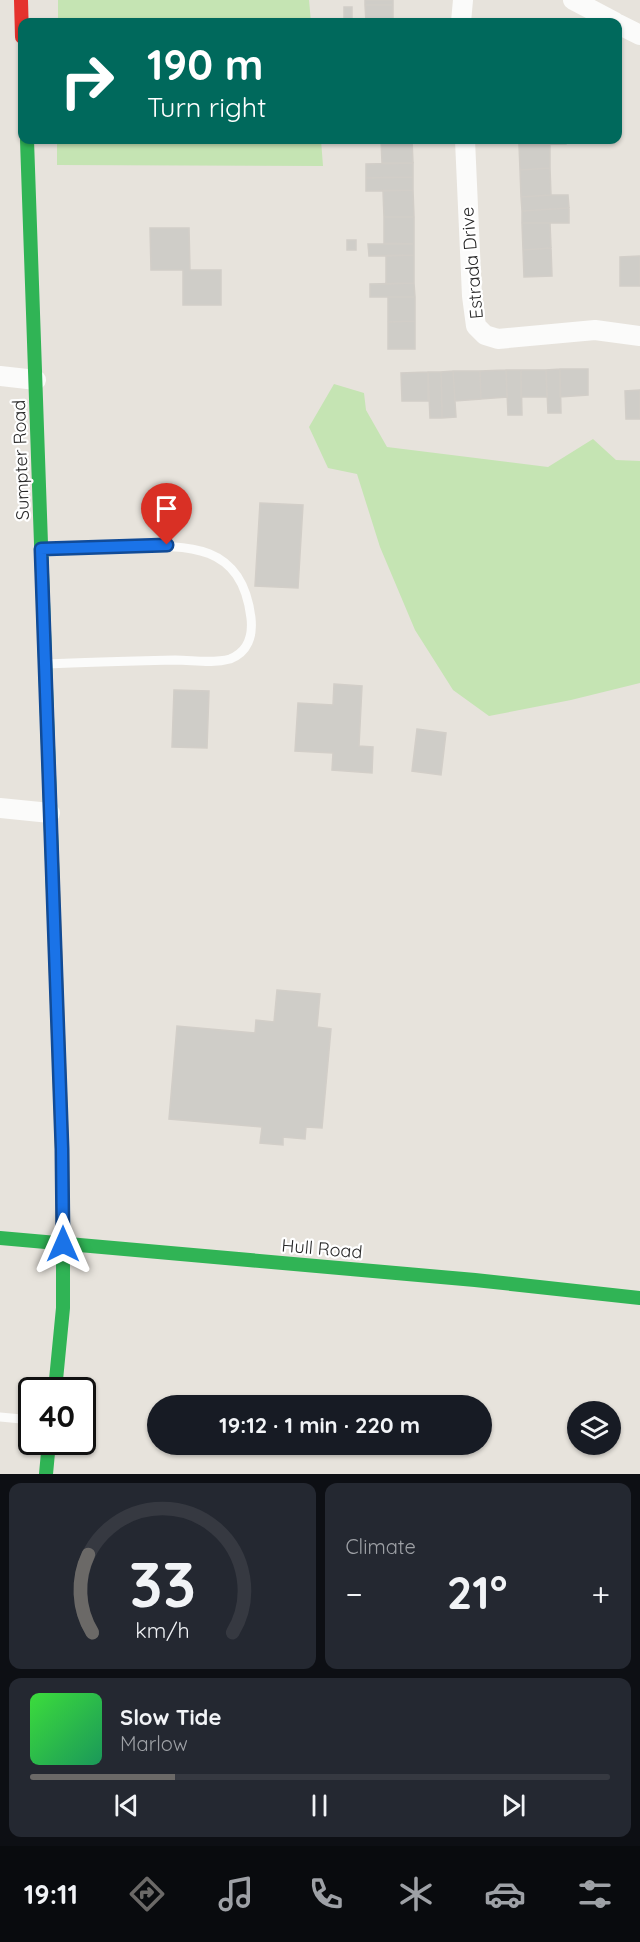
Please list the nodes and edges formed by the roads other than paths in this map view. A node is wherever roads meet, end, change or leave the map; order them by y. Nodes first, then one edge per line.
1 (21, 0) edge
2 (463, 0) edge
3 (573, 0) edge
4 (22, 18) edge
5 (461, 18) edge
6 (607, 18) edge
7 (622, 26) edge
8 (640, 36) edge
9 (27, 144) edge
10 (465, 144) edge
11 (640, 336) edge
12 (0, 376) edge
13 (36, 380) junction
14 (41, 549) junction
15 (45, 664) junction
16 (0, 808) edge
17 (50, 813) junction
18 (0, 1238) edge
19 (63, 1244) junction
20 (640, 1298) edge
21 (56, 1377) edge
22 (0, 1417) edge
23 (18, 1419) edge
24 (48, 1455) edge
25 (46, 1474) edge

1 - 4 street
2 - 5 street
3 - 6 street
7 - 8 street
9 - 13 street, Sumpter Road
10 - 11 street, Estrada Drive
12 - 13 street
13 - 14 street, Sumpter Road
14 - 15 street, Sumpter Road
14 - 15 lane
15 - 17 street, Sumpter Road
16 - 17 street
17 - 19 street, Sumpter Road
18 - 19 street, Hull Road
19 - 20 street, Hull Road
19 - 21 street, Sumpter Road
22 - 23 lane
24 - 25 street

